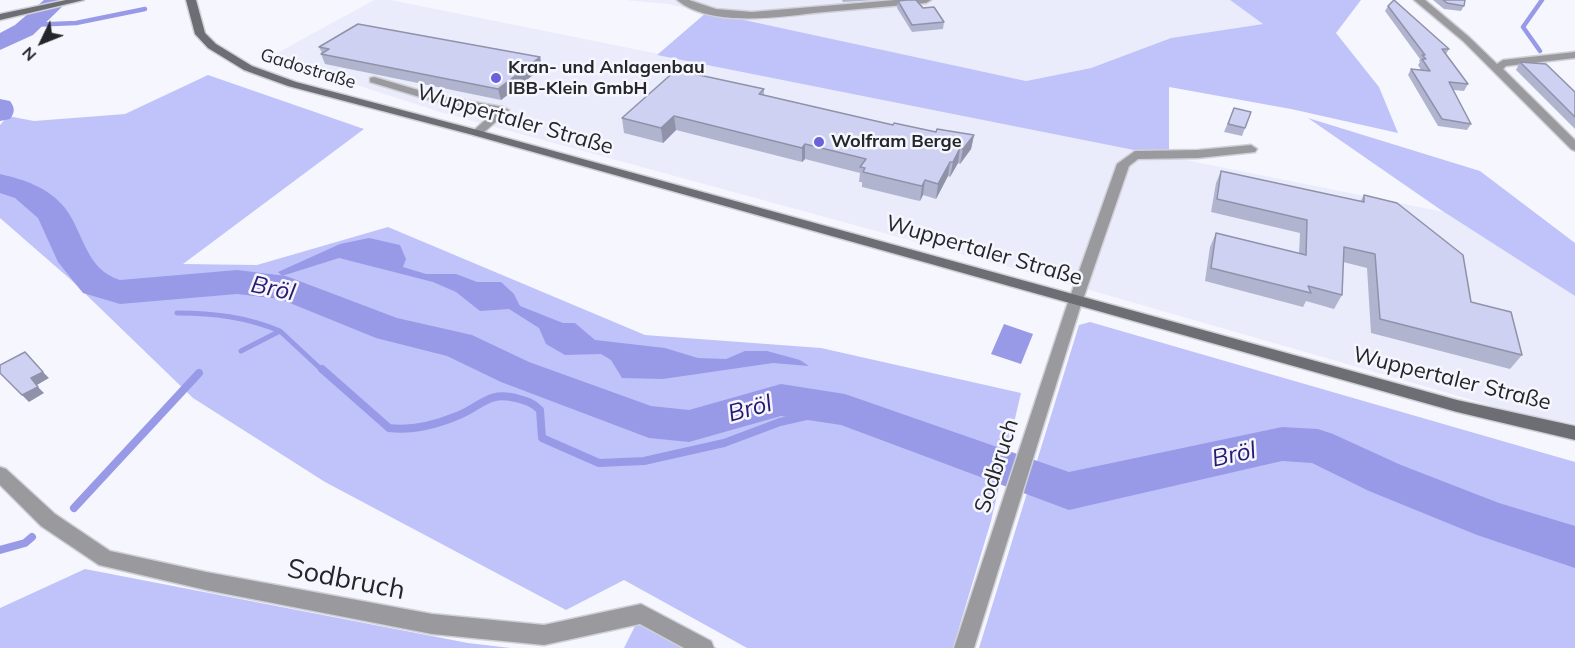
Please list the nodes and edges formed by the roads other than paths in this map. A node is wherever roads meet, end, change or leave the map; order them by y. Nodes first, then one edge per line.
1 (79, 0) edge
2 (191, 0) edge
3 (682, 0) edge
4 (926, 0) edge
5 (1419, 0) edge
6 (0, 17) edge
7 (1574, 56) edge
8 (1497, 69) junction
9 (374, 80) edge
10 (382, 107) joint
11 (477, 133) junction
12 (1575, 147) edge
13 (1251, 149) dead end
14 (1077, 300) junction
15 (1575, 433) edge
16 (0, 474) edge
17 (704, 648) edge
18 (964, 648) edge

1 - 6 main road
2 - 10 main road, Gadostraße
3 - 4 street
5 - 8 street
7 - 8 street
8 - 12 street
9 - 11 street
10 - 11 main road, Wuppertaler Straße
11 - 14 main road, Wuppertaler Straße
13 - 14 street, Sodbruch
14 - 15 main road, Wuppertaler Straße
14 - 18 street, Sodbruch
16 - 17 street, Sodbruch

